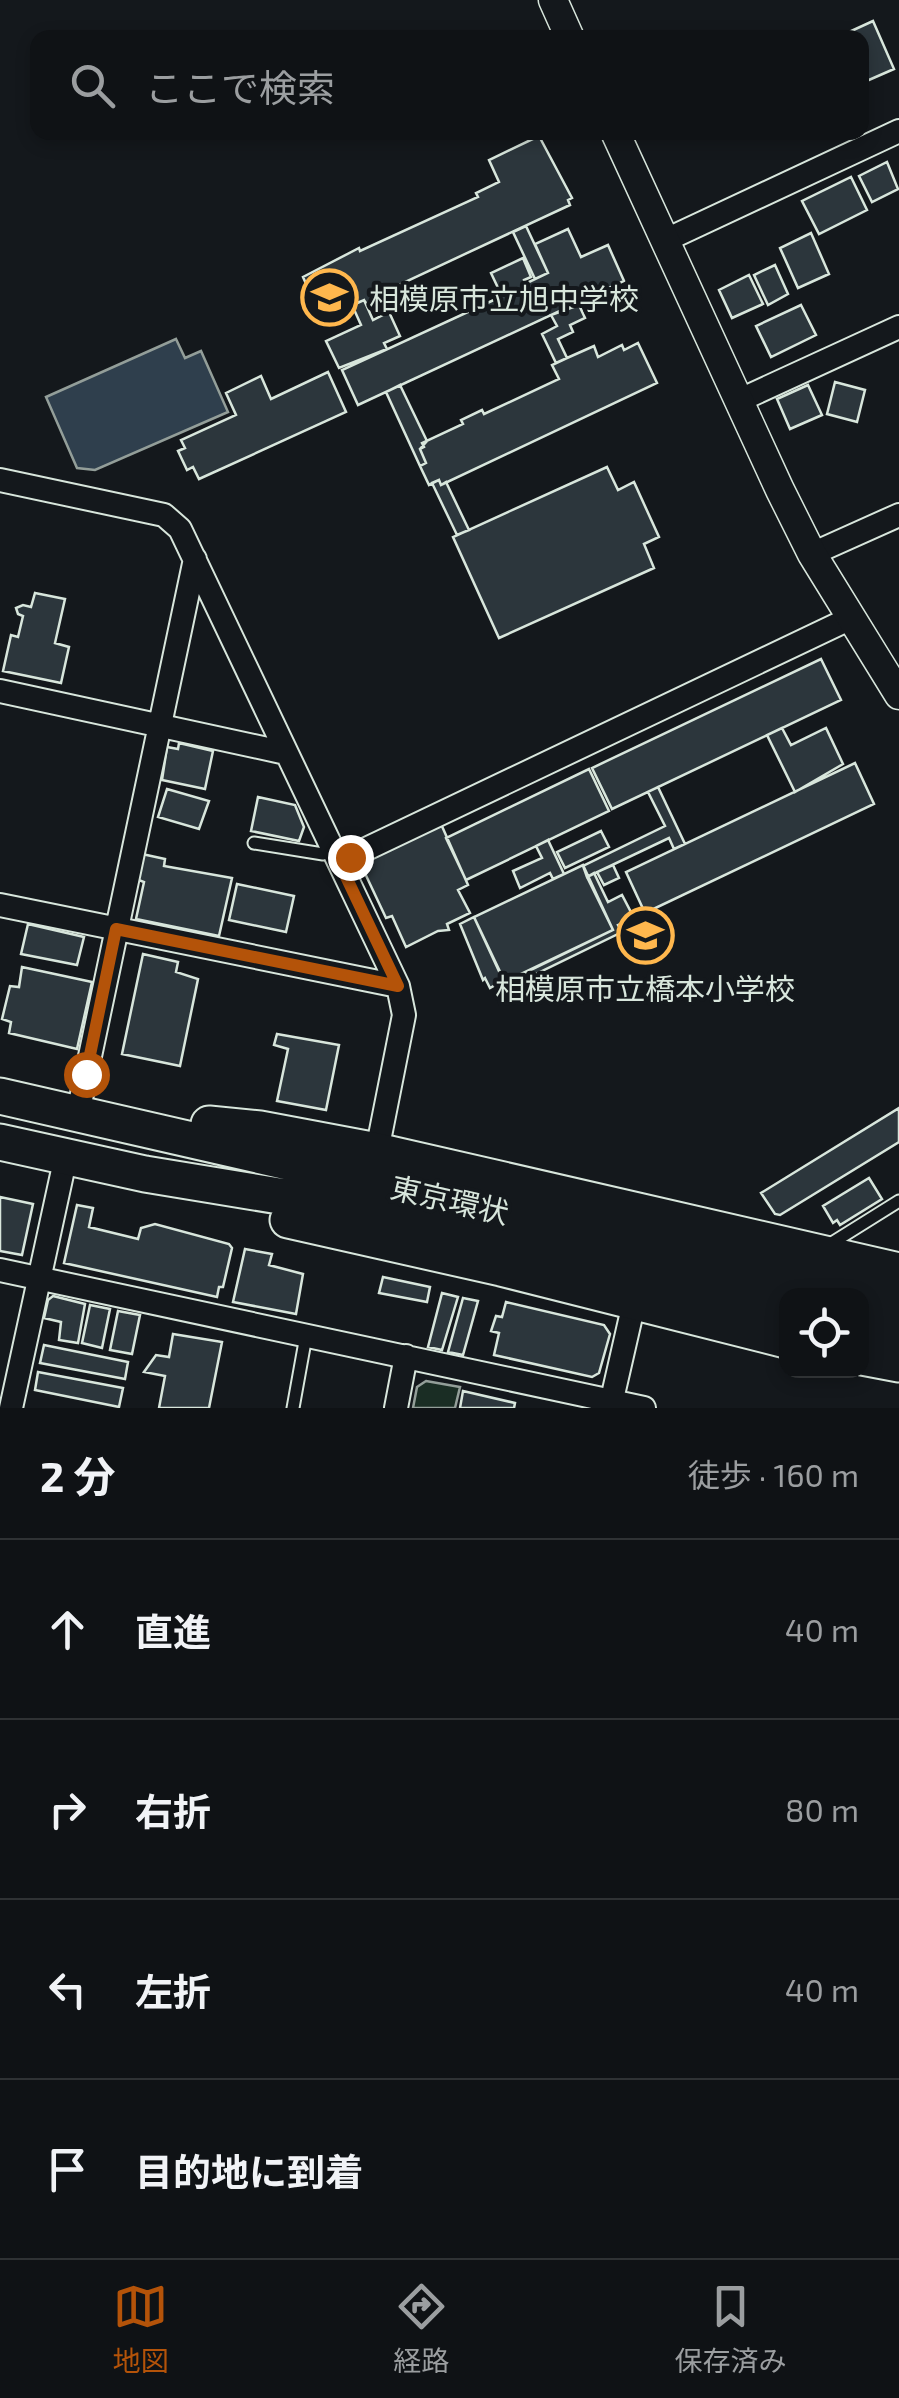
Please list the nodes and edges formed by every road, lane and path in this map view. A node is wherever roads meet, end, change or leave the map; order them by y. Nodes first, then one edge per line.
1 (553, 0) edge
2 (566, 30) edge
3 (899, 132) edge
4 (619, 140) edge
5 (666, 240) junction
6 (899, 327) edge
7 (738, 401) junction
8 (0, 480) edge
9 (899, 514) edge
10 (812, 554) junction
11 (195, 559) junction
12 (851, 618) junction
13 (0, 691) edge
14 (899, 695) edge
15 (158, 725) junction
16 (286, 753) junction
17 (254, 842) dead end
18 (336, 857) junction
19 (0, 905) edge
20 (116, 929) junction
21 (398, 986) junction
22 (0, 1096) edge
23 (78, 1113) junction
24 (0, 1142) edge
25 (377, 1151) junction
26 (66, 1156) junction
27 (145, 1174) junction
28 (899, 1201) edge
29 (816, 1253) junction
30 (0, 1270) edge
31 (899, 1271) edge
32 (41, 1278) junction
33 (779, 1290) edge
34 (899, 1302) edge
35 (634, 1303) junction
36 (779, 1306) edge
37 (869, 1307) edge
38 (869, 1317) edge
39 (899, 1334) edge
40 (306, 1336) junction
41 (779, 1338) edge
42 (406, 1356) junction
43 (869, 1358) edge
44 (899, 1364) edge
45 (611, 1404) edge
46 (11, 1408) edge
47 (292, 1408) edge
48 (396, 1408) edge
49 (644, 1408) edge

1 - 2 street
3 - 5 street
4 - 5 street
5 - 7 street
6 - 7 street
7 - 10 street
8 - 11 street
9 - 10 street
10 - 12 street
11 - 15 street
11 - 16 street
12 - 14 street
12 - 18 street
13 - 15 street
15 - 16 street
15 - 20 street
16 - 18 street
17 - 18 lane
18 - 21 street
19 - 20 street
20 - 21 street
20 - 23 street
21 - 25 street
22 - 23 highway, 東京環状
23 - 25 highway
23 - 33 highway, 東京環状
24 - 26 highway, 東京環状
25 - 29 highway
26 - 27 highway, 東京環状
26 - 32 street
27 - 35 highway
27 - 36 highway, 東京環状
28 - 29 lane
29 - 31 highway
30 - 32 street
32 - 40 street
32 - 46 street
34 - 37 highway, 東京環状
35 - 41 highway
35 - 45 street
38 - 39 highway, 東京環状
40 - 42 street
40 - 47 lane
42 - 45 street
42 - 48 street
43 - 44 highway
45 - 49 street

